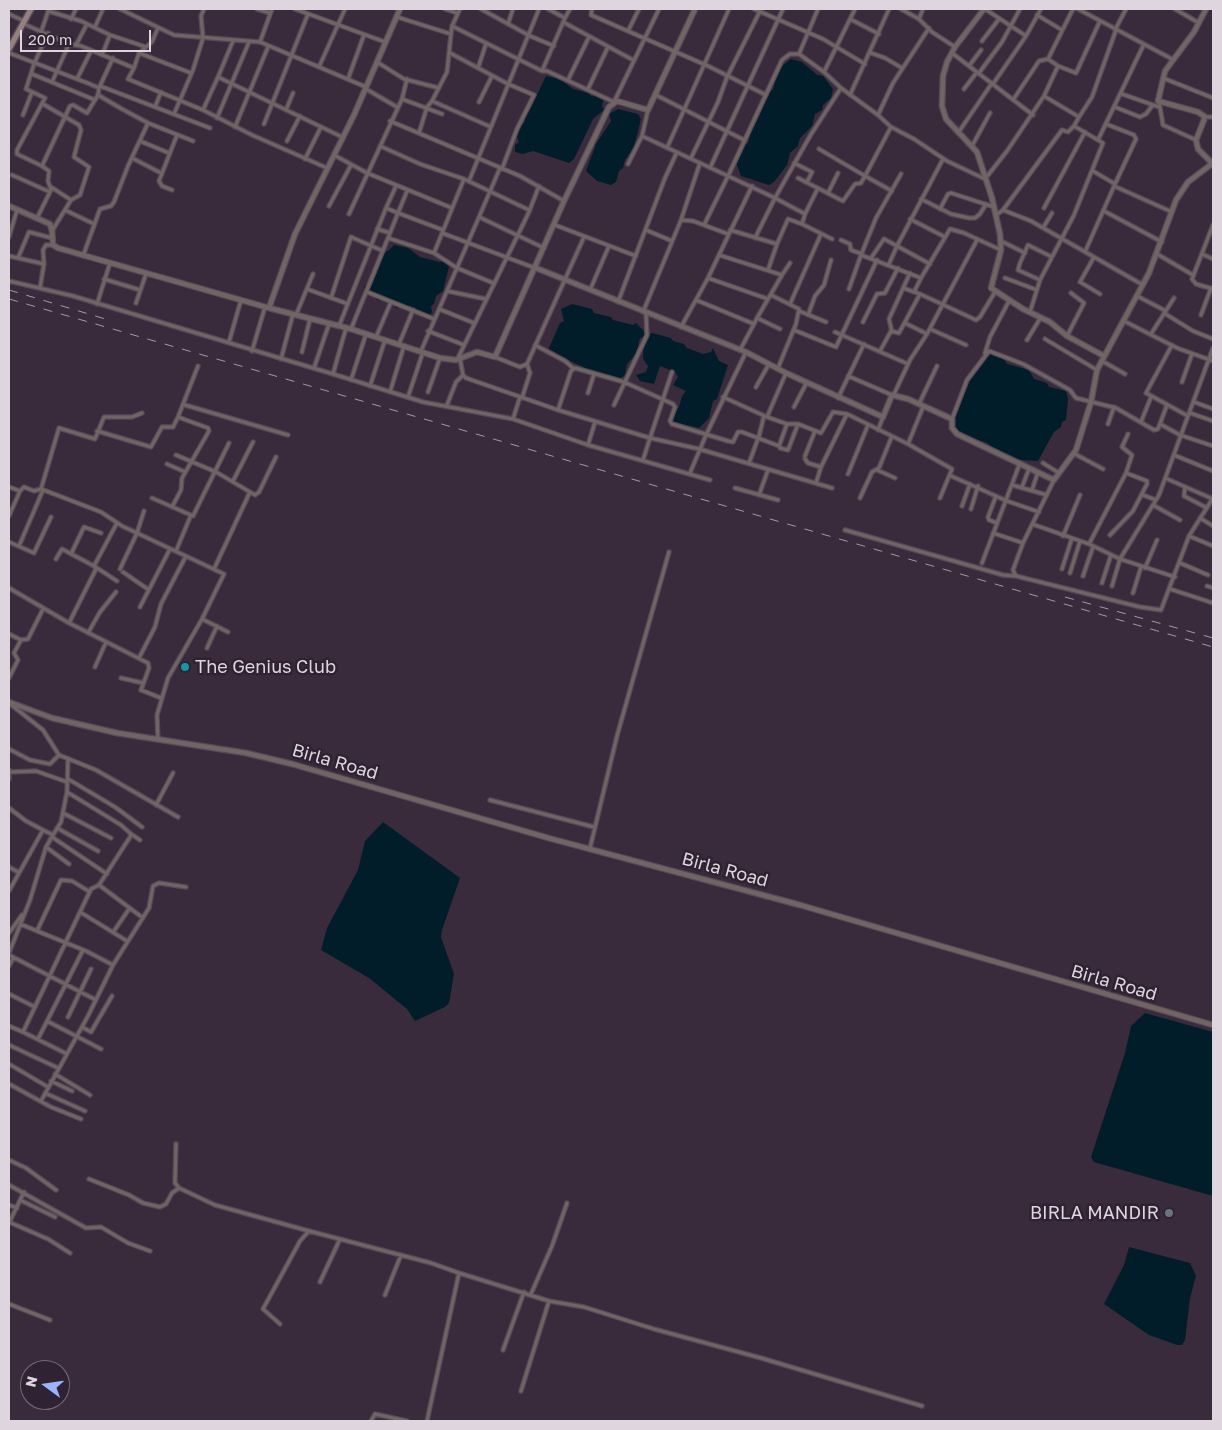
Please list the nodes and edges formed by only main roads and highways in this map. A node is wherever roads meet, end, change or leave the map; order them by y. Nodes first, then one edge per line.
1 (31, 9) edge
2 (9, 49) edge

1 - 2 main road

